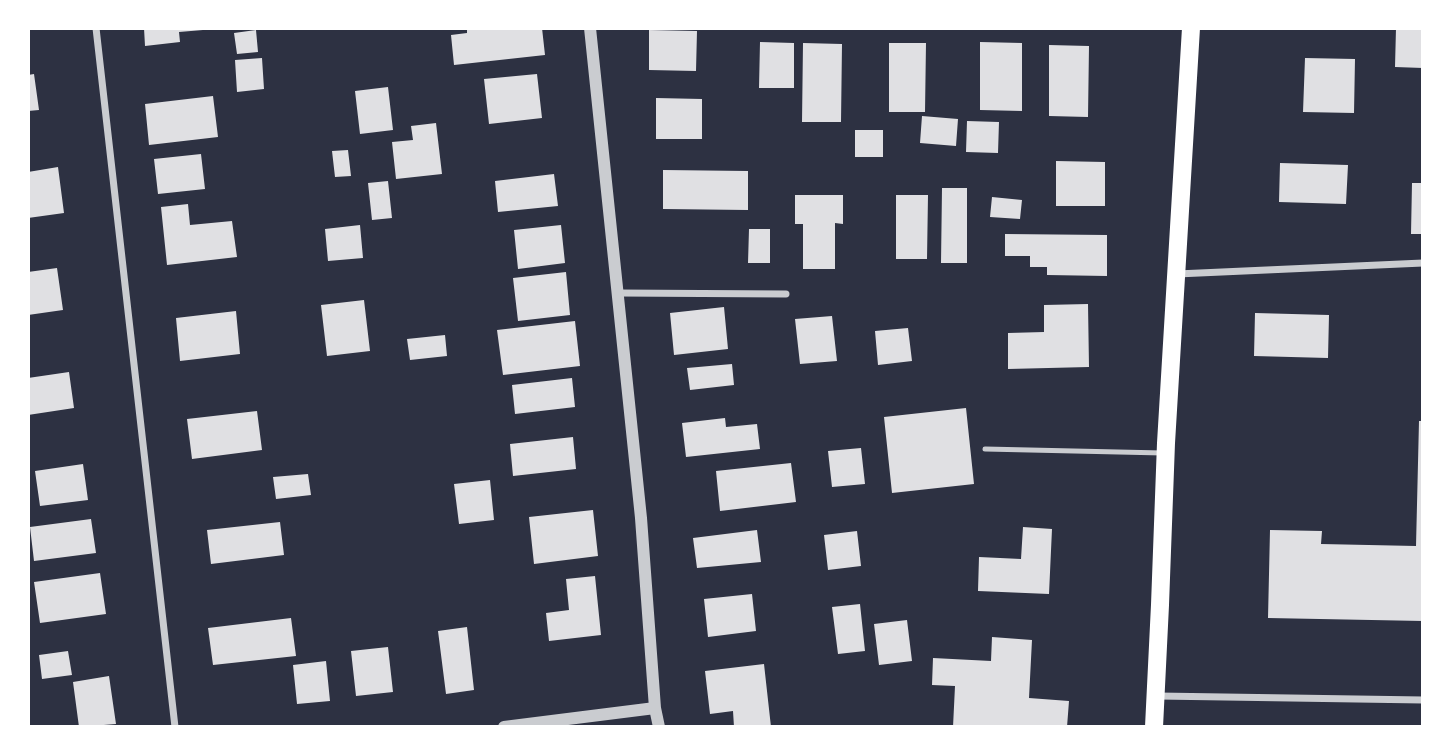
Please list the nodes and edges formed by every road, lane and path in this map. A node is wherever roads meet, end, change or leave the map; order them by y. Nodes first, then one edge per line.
1 (96, 28) edge
2 (590, 28) edge
3 (1191, 28) edge
4 (1423, 263) edge
5 (1176, 274) junction
6 (618, 293) junction
7 (786, 293) dead end
8 (985, 449) dead end
9 (1166, 453) junction
10 (1155, 696) junction
11 (1423, 700) edge
12 (654, 708) junction
13 (176, 727) edge
14 (504, 727) edge
15 (659, 727) edge
16 (1154, 727) edge

1 - 13 street
2 - 6 street
3 - 5 main road
4 - 5 street
5 - 9 main road
6 - 7 street
6 - 12 street
8 - 9 lane
9 - 10 main road
10 - 11 street
10 - 16 main road
12 - 14 street
12 - 15 street

